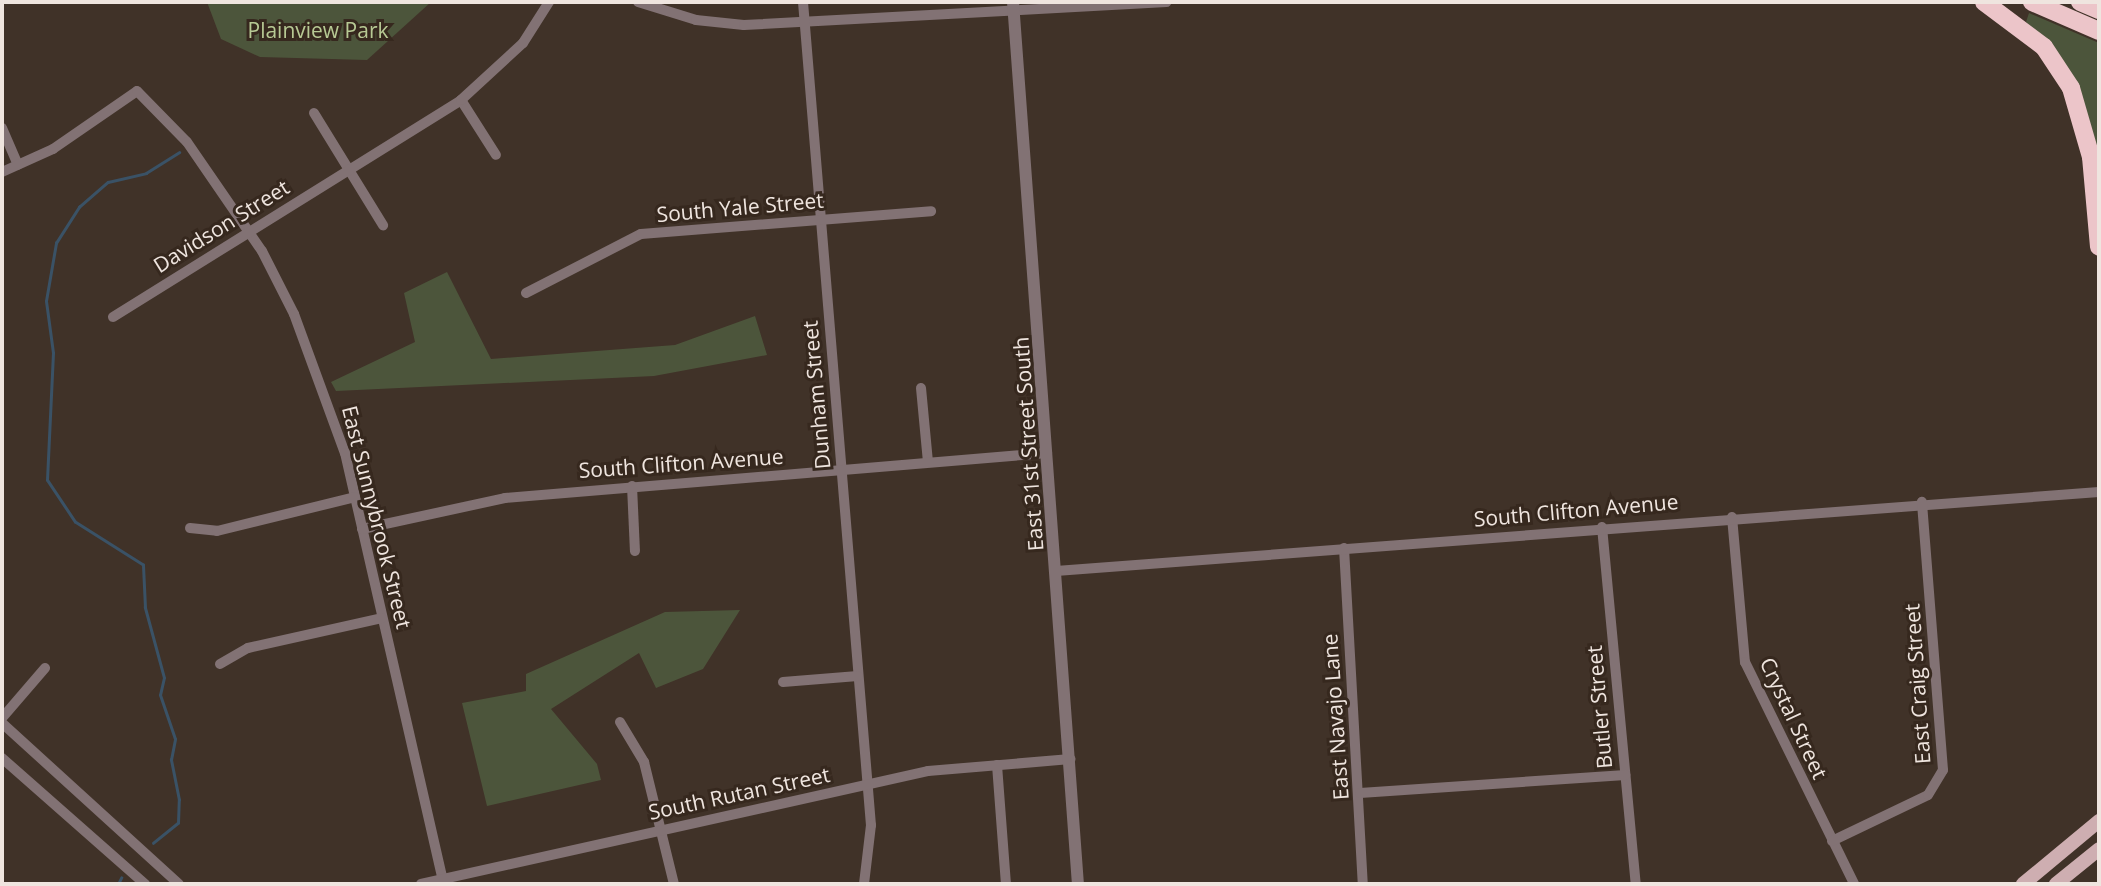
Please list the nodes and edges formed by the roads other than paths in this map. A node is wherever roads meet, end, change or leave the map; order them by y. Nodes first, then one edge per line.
1 (549, 2) edge
2 (638, 2) edge
3 (803, 2) edge
4 (1166, 2) edge
5 (1984, 2) edge
6 (2032, 2) edge
7 (2080, 2) edge
8 (1048, 7) edge
9 (1014, 8) edge
10 (2099, 10) edge
11 (805, 23) junction
12 (2099, 30) edge
13 (461, 100) junction
14 (314, 113) dead end
15 (2, 128) edge
16 (496, 155) dead end
17 (18, 165) junction
18 (349, 167) junction
19 (2, 172) edge
20 (930, 211) dead end
21 (820, 219) junction
22 (383, 225) dead end
23 (248, 231) junction
24 (2099, 247) edge
25 (526, 293) dead end
26 (113, 317) dead end
27 (921, 388) dead end
28 (1047, 453) junction
29 (928, 463) junction
30 (841, 470) junction
31 (632, 486) junction
32 (2099, 492) edge
33 (355, 497) junction
34 (1922, 502) junction
35 (1731, 517) junction
36 (190, 527) dead end
37 (1602, 527) junction
38 (362, 529) junction
39 (1344, 548) junction
40 (635, 551) dead end
41 (1056, 571) junction
42 (383, 618) junction
43 (219, 664) dead end
44 (45, 668) dead end
45 (858, 676) junction
46 (783, 682) dead end
47 (2, 721) edge
48 (620, 722) dead end
49 (2, 758) edge
50 (1070, 759) junction
51 (997, 765) junction
52 (1625, 775) junction
53 (867, 784) junction
54 (1360, 793) junction
55 (2099, 821) edge
56 (662, 830) junction
57 (1832, 841) junction
58 (2099, 849) edge
59 (443, 882) edge
60 (145, 884) edge
61 (179, 884) edge
62 (421, 884) edge
63 (674, 884) edge
64 (864, 884) edge
65 (1006, 884) edge
66 (1078, 884) edge
67 (1363, 884) edge
68 (1636, 884) edge
69 (1854, 884) edge
70 (2023, 884) edge
71 (2056, 884) edge

1 - 13 street, Davidson Street
2 - 11 street
3 - 11 street, Dunham Street
4 - 8 street
5 - 24 highway
6 - 12 highway
7 - 10 highway
8 - 9 street
9 - 11 street
9 - 28 street, East 31st Street South
11 - 21 street, Dunham Street
13 - 16 street
13 - 18 street, Davidson Street
14 - 18 street
15 - 17 street
17 - 19 street
17 - 23 street, East Sunnybrook Street
18 - 22 street
18 - 23 street, Davidson Street
20 - 21 street, South Yale Street
21 - 25 street, South Yale Street
21 - 30 street, Dunham Street
23 - 26 street, Davidson Street
23 - 33 street, East Sunnybrook Street
27 - 29 street
28 - 29 street, South Clifton Avenue
28 - 41 street, East 31st Street South
29 - 30 street, South Clifton Avenue
30 - 31 street, South Clifton Avenue
30 - 45 street, Dunham Street
31 - 38 street, South Clifton Avenue
31 - 40 street
32 - 34 street, South Clifton Avenue
33 - 36 street
33 - 38 street, East Sunnybrook Street
34 - 35 street, South Clifton Avenue
34 - 57 street, East Craig Street
35 - 37 street, South Clifton Avenue
35 - 57 street, Crystal Street
37 - 39 street, South Clifton Avenue
37 - 52 street, Butler Street
38 - 42 street, East Sunnybrook Street
39 - 41 street, South Clifton Avenue
39 - 54 street, East Navajo Lane
41 - 50 street, East 31st Street South
42 - 43 street
42 - 59 street, East Sunnybrook Street
44 - 47 street
45 - 46 street
45 - 53 street, Dunham Street
47 - 61 street
48 - 56 street
49 - 60 street
50 - 51 street, South Rutan Street
50 - 66 street, East 31st Street South
51 - 53 street, South Rutan Street
51 - 65 street
52 - 54 street
52 - 68 street, Butler Street
53 - 56 street, South Rutan Street
53 - 64 street, Dunham Street
54 - 67 street, East Navajo Lane
55 - 70 main road
56 - 59 street, South Rutan Street
56 - 63 street
57 - 69 street, Crystal Street
58 - 71 main road
59 - 62 street, South Rutan Street

